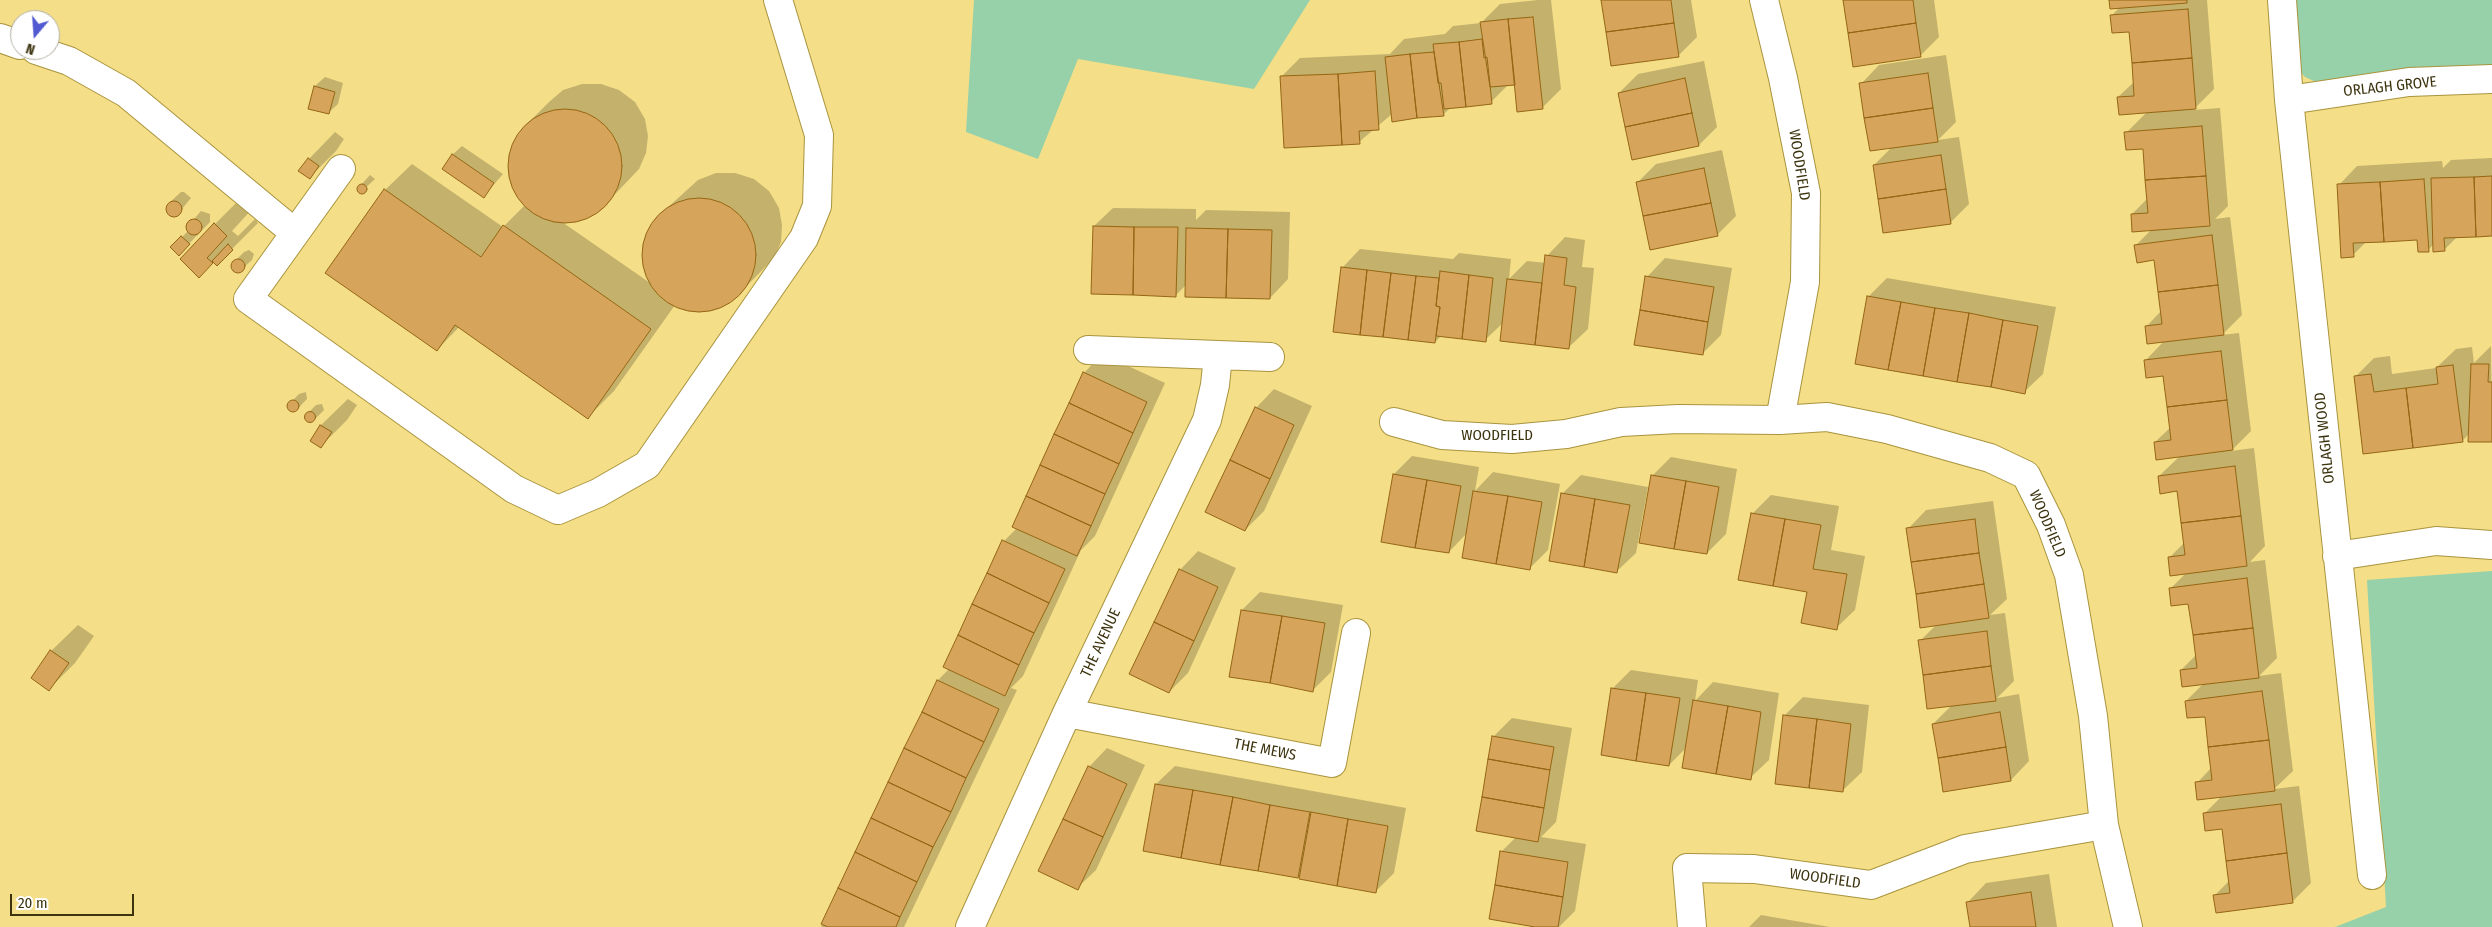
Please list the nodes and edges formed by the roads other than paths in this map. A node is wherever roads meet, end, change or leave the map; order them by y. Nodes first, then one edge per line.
1 (778, 0) edge
2 (1764, 0) edge
3 (2282, 0) edge
4 (60, 58) edge
5 (2492, 79) edge
6 (2289, 100) junction
7 (340, 169) dead end
8 (294, 233) junction
9 (1088, 350) dead end
10 (1218, 356) junction
11 (1270, 357) dead end
12 (1780, 420) junction
13 (1394, 422) dead end
14 (2492, 545) edge
15 (2337, 556) junction
16 (1356, 633) dead end
17 (1067, 713) junction
18 (2104, 825) junction
19 (2372, 875) dead end
20 (970, 927) edge
21 (1692, 927) edge
22 (2128, 927) edge

1 - 8 street
2 - 12 street, WOODFIELD
3 - 6 street, ORLAGH WOOD
4 - 8 street
5 - 6 street, ORLAGH GROVE
6 - 15 street, ORLAGH WOOD
7 - 8 street
9 - 10 street
10 - 11 street
10 - 17 street, THE AVENUE
12 - 13 street, WOODFIELD
12 - 18 street, WOODFIELD
14 - 15 street
15 - 19 street, ORLAGH WOOD
16 - 17 street, THE MEWS
17 - 20 street, THE AVENUE
18 - 21 street, WOODFIELD
18 - 22 street, WOODFIELD

